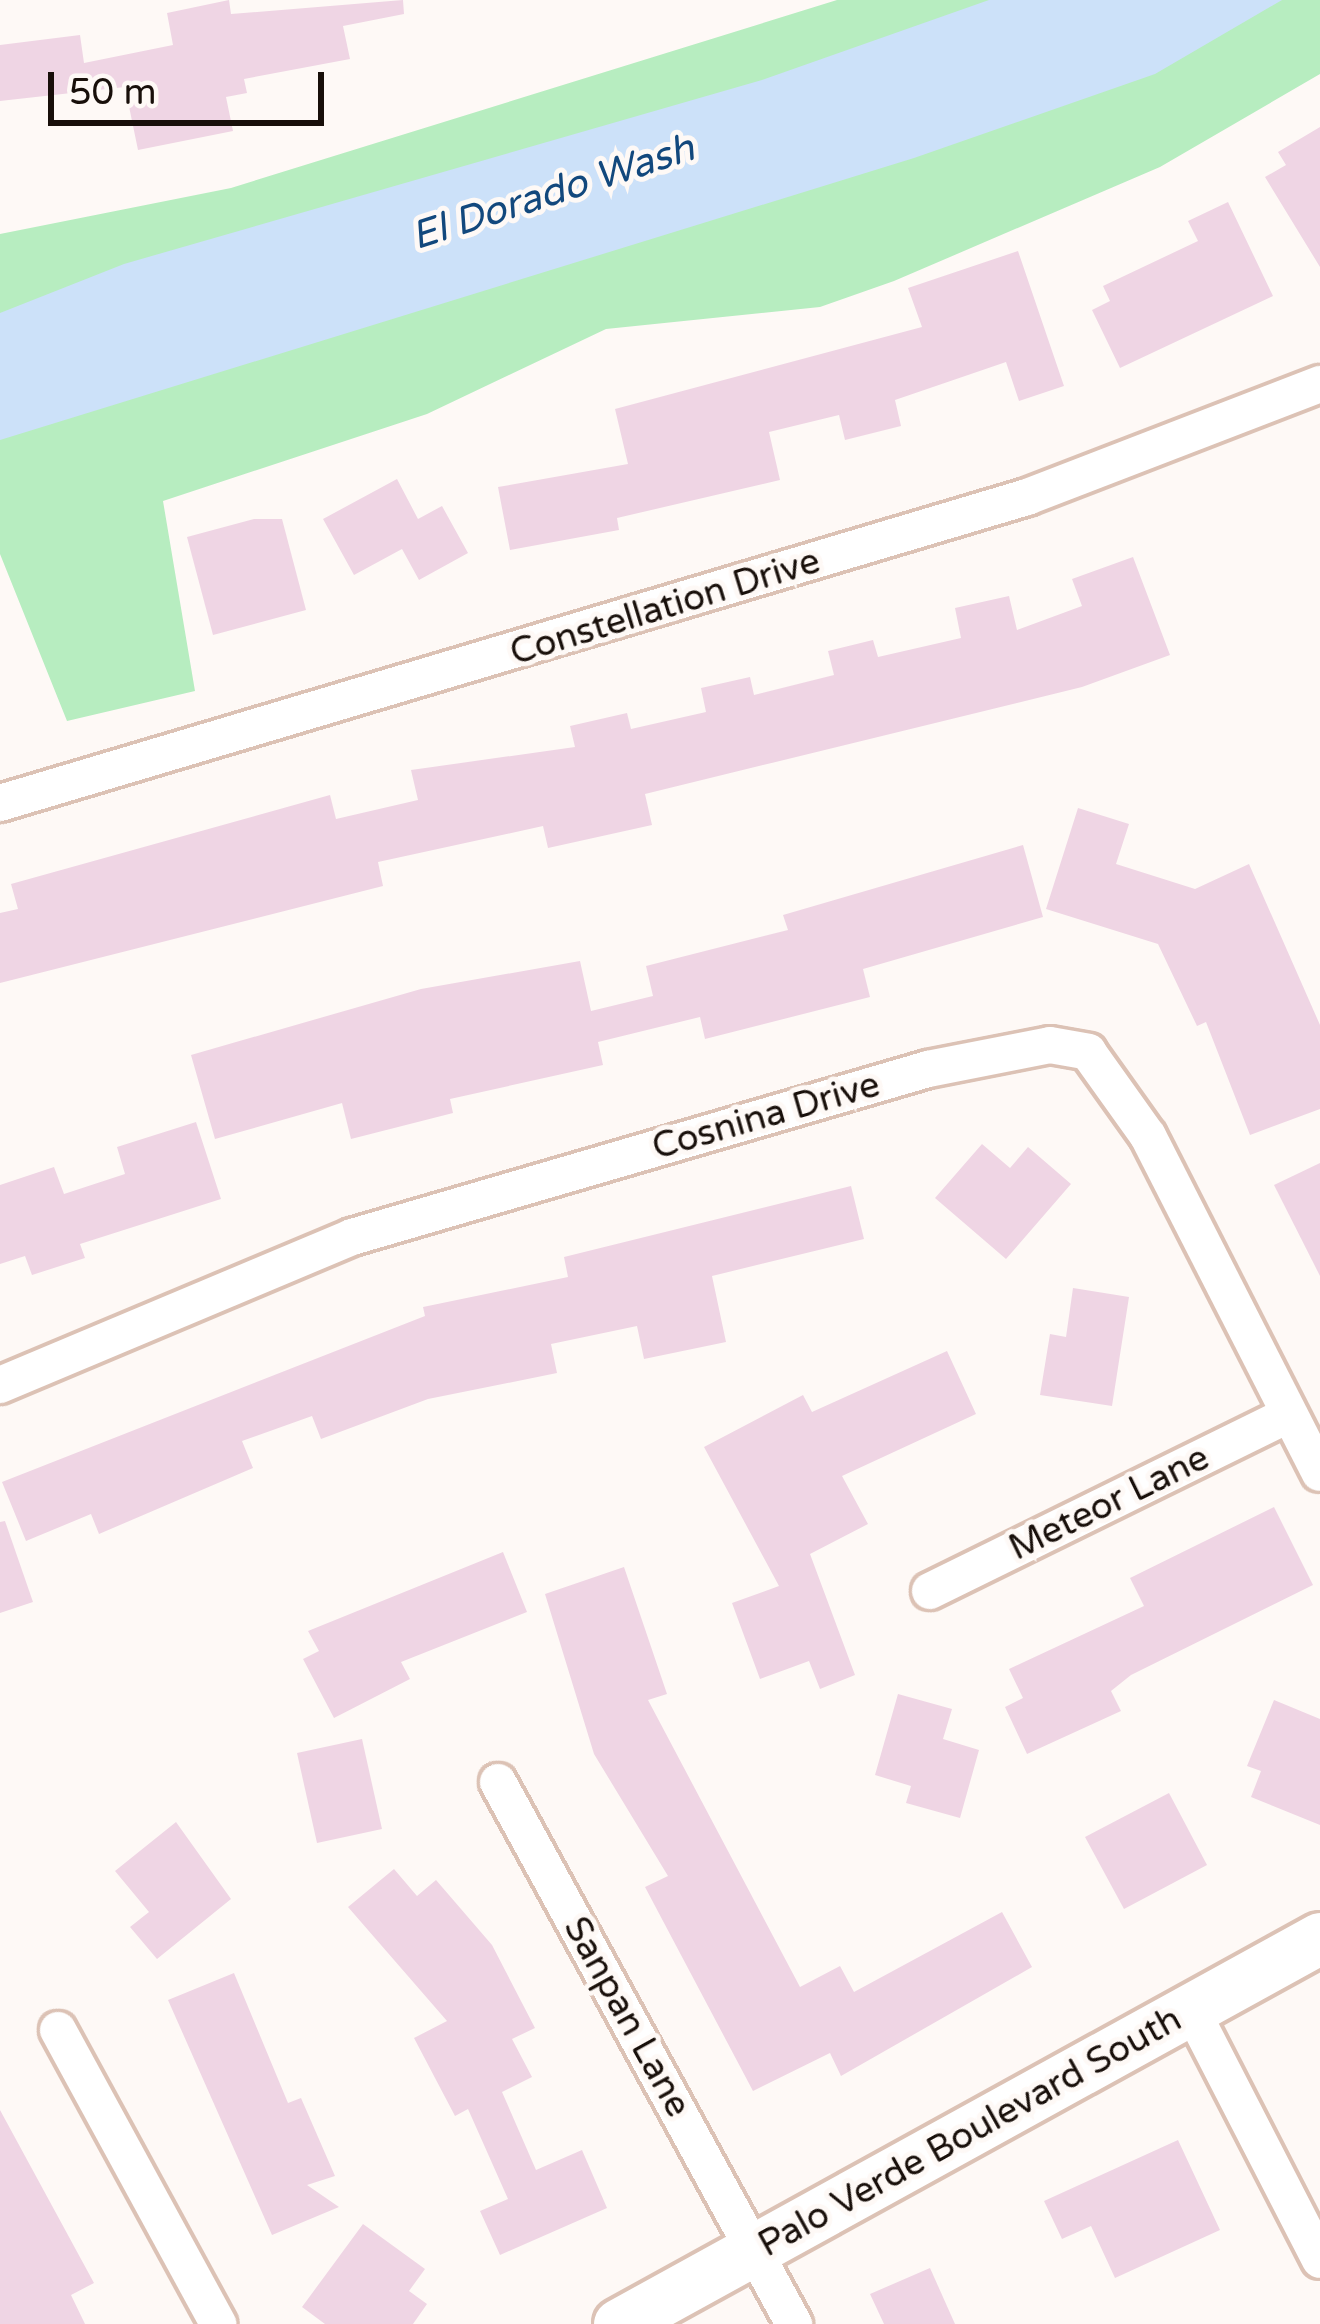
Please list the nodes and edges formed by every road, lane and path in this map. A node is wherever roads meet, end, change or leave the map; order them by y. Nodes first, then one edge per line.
1 (1320, 384) edge
2 (0, 803) edge
3 (0, 1385) edge
4 (1287, 1415) junction
5 (1320, 1473) edge
6 (930, 1591) dead end
7 (498, 1782) dead end
8 (1320, 1938) edge
9 (1191, 2009) junction
10 (58, 2030) dead end
11 (755, 2251) junction
12 (1320, 2260) edge
13 (218, 2324) edge
14 (619, 2324) edge
15 (794, 2324) edge

1 - 2 street, Constellation Drive
3 - 4 street, Cosnina Drive
4 - 5 street, Cosnina Drive
4 - 6 street, Meteor Lane
7 - 11 street, Sanpan Lane
8 - 9 main road, Palo Verde Boulevard South
9 - 11 main road, Palo Verde Boulevard South
9 - 12 street
10 - 13 street
11 - 14 main road, Palo Verde Boulevard South
11 - 15 street, Sanpan Lane

